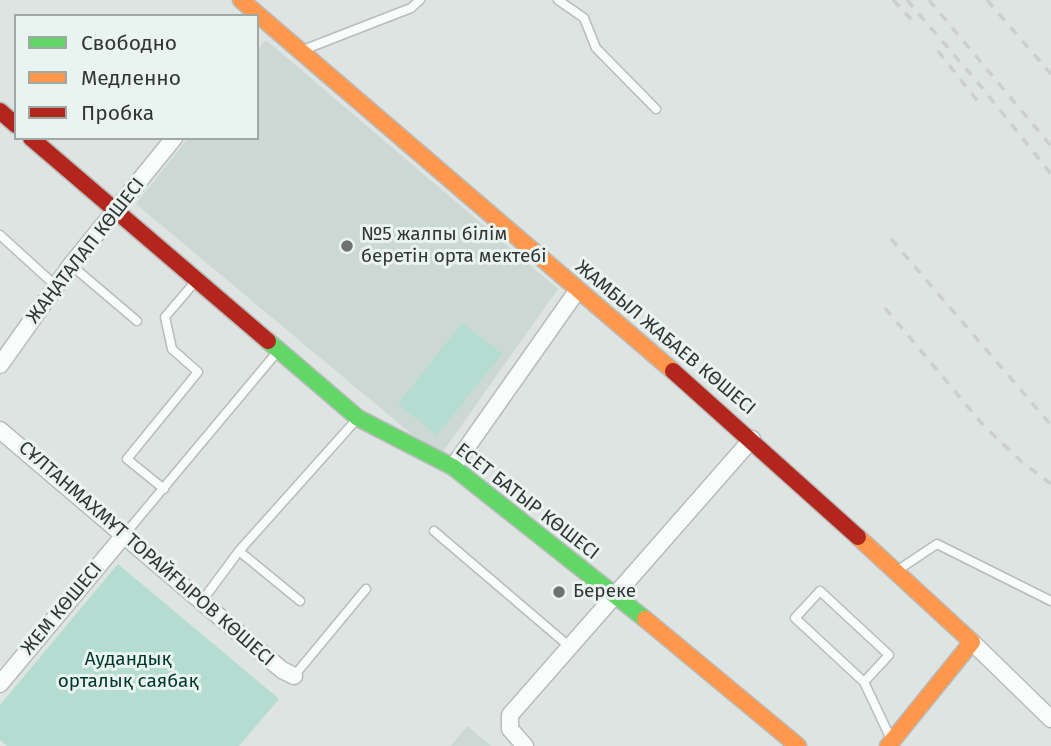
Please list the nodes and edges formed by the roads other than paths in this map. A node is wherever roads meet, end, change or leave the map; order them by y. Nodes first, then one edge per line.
1 (420, 0) edge
2 (429, 0) edge
3 (558, 0) edge
4 (411, 8) junction
5 (262, 28) edge
6 (301, 51) junction
7 (656, 109) dead end
8 (0, 111) edge
9 (14, 123) edge
10 (33, 140) edge
11 (172, 140) edge
12 (116, 211) junction
13 (0, 235) edge
14 (71, 265) junction
15 (197, 280) junction
16 (56, 286) junction
17 (577, 291) junction
18 (137, 321) dead end
19 (279, 350) junction
20 (0, 365) edge
21 (358, 418) junction
22 (0, 429) edge
23 (752, 439) junction
24 (453, 467) junction
25 (164, 489) junction
26 (434, 531) dead end
27 (125, 534) junction
28 (239, 551) junction
29 (896, 572) junction
30 (366, 589) dead end
31 (614, 596) junction
32 (202, 601) junction
33 (300, 601) dead end
34 (1051, 601) edge
35 (972, 642) junction
36 (570, 647) junction
37 (294, 676) joint
38 (864, 682) junction
39 (0, 684) edge
40 (1051, 719) edge
41 (890, 743) edge
42 (524, 746) edge
43 (798, 746) edge

1 - 4 lane
2 - 4 lane
3 - 7 lane
4 - 6 lane
5 - 6 street, ЖАМБЫЛ ЖАБАЕВ КӨШЕСІ
6 - 17 street, ЖАМБЫЛ ЖАБАЕВ КӨШЕСІ
8 - 9 street
10 - 12 street, ЕСЕТ БАТЫР КӨШЕСІ
11 - 12 street, ЖАҢАТАЛАП КӨШЕСІ
12 - 14 street, ЖАҢАТАЛАП КӨШЕСІ
12 - 15 street, ЕСЕТ БАТЫР КӨШЕСІ
13 - 16 lane
14 - 16 street, ЖАҢАТАЛАП КӨШЕСІ
14 - 18 lane
15 - 19 street, ЕСЕТ БАТЫР КӨШЕСІ
15 - 25 lane
16 - 20 street, ЖАҢАТАЛАП КӨШЕСІ
17 - 23 street, ЖАМБЫЛ ЖАБАЕВ КӨШЕСІ
17 - 24 street
19 - 21 street, ЕСЕТ БАТЫР КӨШЕСІ
19 - 25 lane
21 - 24 street, ЕСЕТ БАТЫР КӨШЕСІ
21 - 28 lane
22 - 27 street, СҰЛТАНМАХМҰТ ТОРАЙҒЫРОВ КӨШЕСІ
23 - 29 street, ЖАМБЫЛ ЖАБАЕВ КӨШЕСІ
23 - 31 street
24 - 31 street, ЕСЕТ БАТЫР КӨШЕСІ
25 - 27 lane
26 - 36 lane
27 - 32 street, СҰЛТАНМАХМҰТ ТОРАЙҒЫРОВ КӨШЕСІ
27 - 39 street, ЖЕМ КӨШЕСІ
28 - 32 lane
28 - 33 lane
29 - 34 lane
29 - 35 street, ЖАМБЫЛ ЖАБАЕВ КӨШЕСІ
30 - 37 lane
31 - 36 street
31 - 43 street, ЕСЕТ БАТЫР КӨШЕСІ
32 - 37 street, СҰЛТАНМАХМҰТ ТОРАЙҒЫРОВ КӨШЕСІ
35 - 40 street, ЖАМБЫЛ ЖАБАЕВ КӨШЕСІ
35 - 41 street
36 - 42 street
38 - 38 lane
38 - 41 lane

